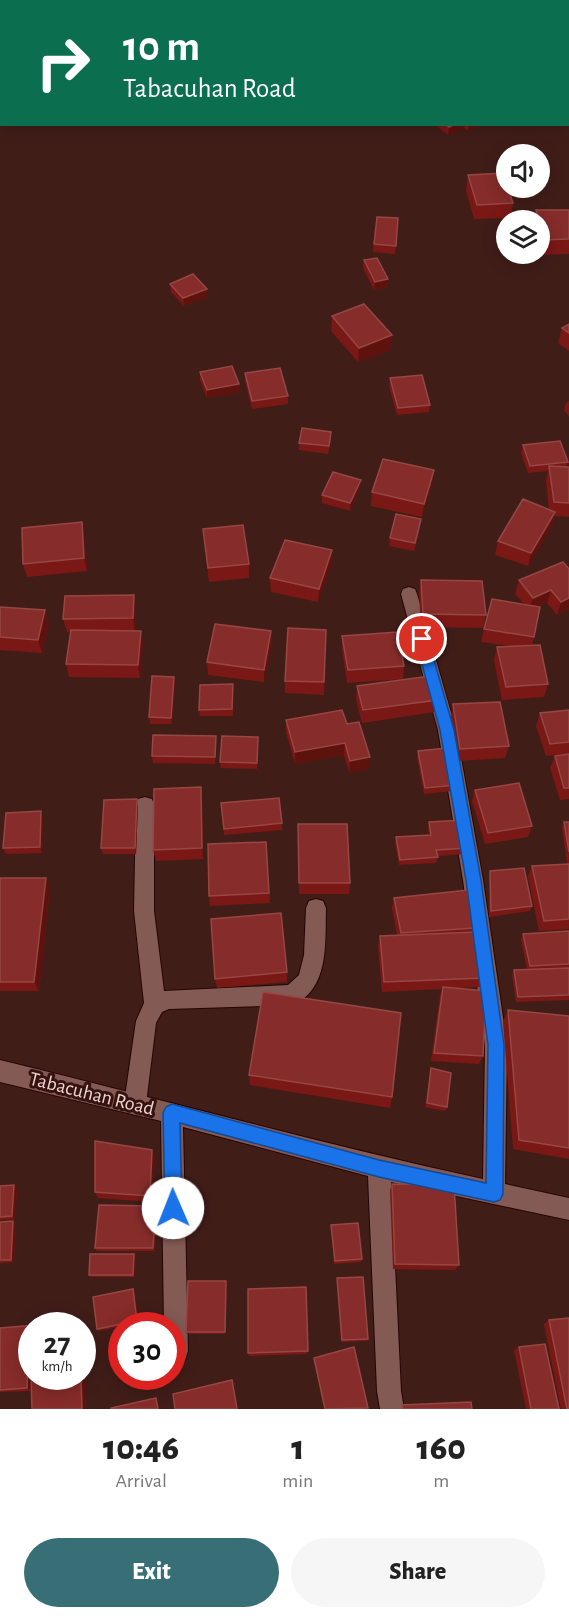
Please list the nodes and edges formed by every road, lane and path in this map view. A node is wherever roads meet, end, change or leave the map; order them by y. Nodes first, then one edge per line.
1 (409, 594) dead end
2 (145, 805) dead end
3 (316, 908) dead end
4 (155, 1004) junction
5 (0, 1071) edge
6 (135, 1104) junction
7 (172, 1113) junction
8 (379, 1168) junction
9 (494, 1194) junction
10 (569, 1209) edge
11 (175, 1312) edge
12 (392, 1409) edge

1 - 9 street
2 - 4 street
3 - 4 street
4 - 6 street
5 - 6 street, Tabacuhan Road
6 - 7 street, Tabacuhan Road
7 - 8 street, Tabacuhan Road
7 - 11 street
8 - 9 street, Tabacuhan Road
8 - 12 street
9 - 10 street, Tabacuhan Road

